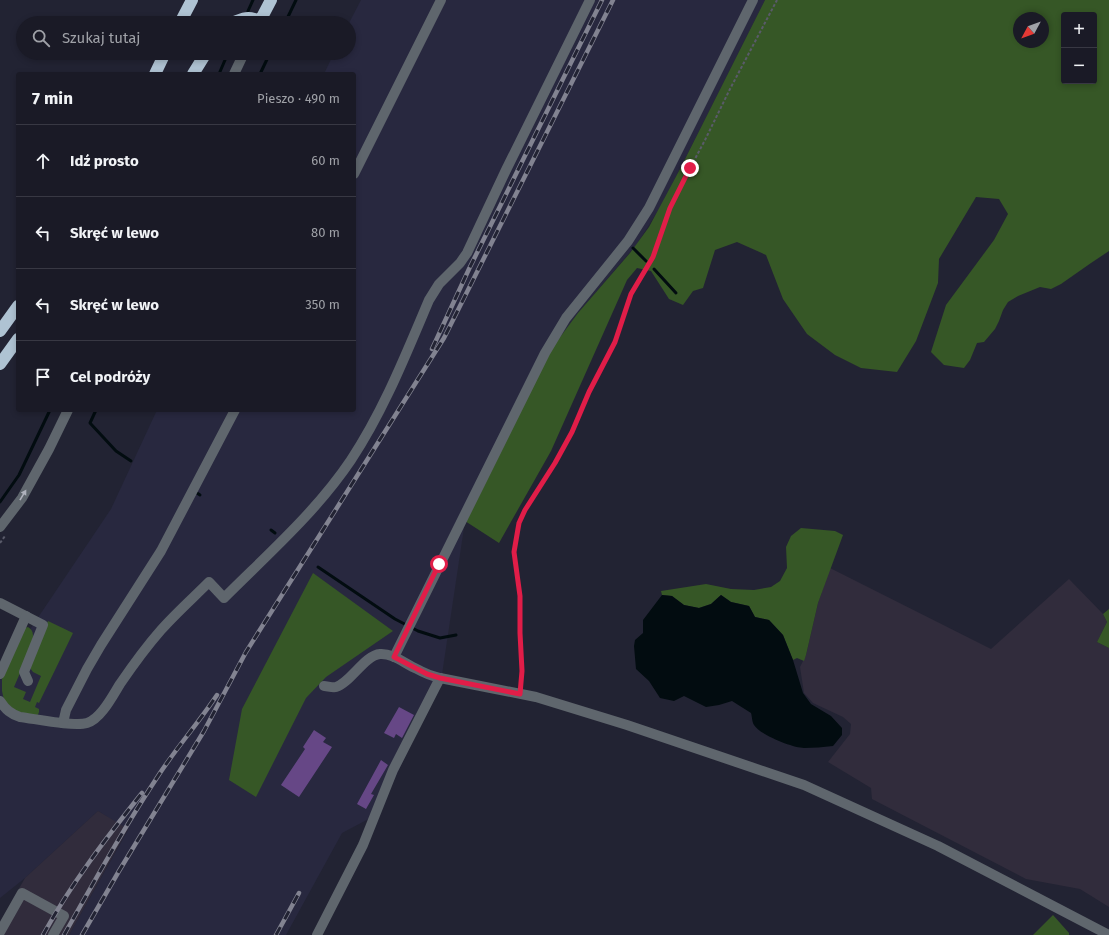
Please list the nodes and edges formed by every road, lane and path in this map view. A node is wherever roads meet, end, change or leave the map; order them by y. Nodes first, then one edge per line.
1 (192, 0) edge
2 (271, 0) edge
3 (441, 0) edge
4 (590, 0) edge
5 (753, 0) edge
6 (777, 0) edge
7 (184, 16) edge
8 (263, 16) edge
9 (162, 60) edge
10 (202, 60) edge
11 (241, 60) edge
12 (156, 72) edge
13 (194, 72) edge
14 (235, 72) edge
15 (356, 170) edge
16 (16, 309) edge
17 (0, 331) edge
18 (16, 342) edge
19 (0, 364) edge
20 (67, 412) edge
21 (234, 412) edge
22 (0, 527) edge
23 (0, 603) edge
24 (26, 616) junction
25 (394, 657) junction
26 (0, 674) edge
27 (440, 678) junction
28 (28, 681) dead end
29 (324, 686) dead end
30 (520, 694) junction
31 (0, 701) edge
32 (64, 723) junction
33 (0, 932) edge
34 (1107, 934) edge
35 (53, 935) edge
36 (317, 935) edge

1 - 7 highway
2 - 8 highway
3 - 15 street
4 - 32 street
5 - 25 street
6 - 30 path
9 - 12 highway
10 - 13 highway
11 - 14 street
16 - 17 highway
18 - 19 highway
22 -> 20 street
21 - 32 street
23 - 24 street
24 - 26 street
24 - 28 street
25 - 27 street
25 - 29 street
27 - 30 street
27 - 36 street
30 - 34 street
31 - 32 street
33 - 35 street

